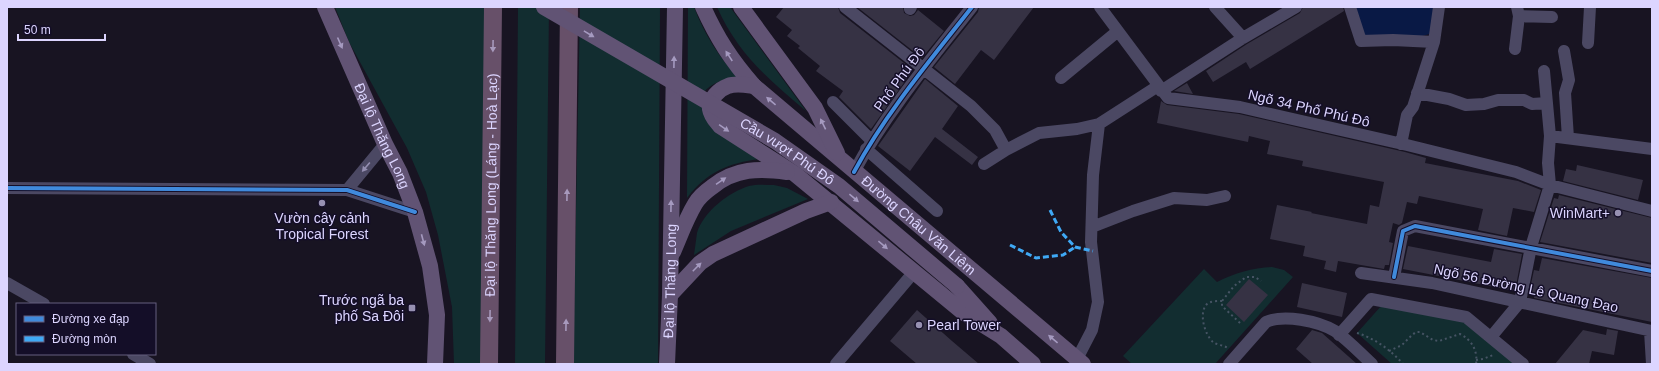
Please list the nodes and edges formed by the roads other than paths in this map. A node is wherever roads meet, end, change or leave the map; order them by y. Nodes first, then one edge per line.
1 (325, 7) edge
2 (493, 7) edge
3 (544, 7) edge
4 (569, 7) edge
5 (675, 7) edge
6 (703, 7) edge
7 (741, 7) edge
8 (845, 7) edge
9 (1100, 7) edge
10 (1215, 7) edge
11 (1296, 7) edge
12 (1350, 7) edge
13 (1440, 7) edge
14 (1590, 7) edge
15 (966, 10) edge
16 (1518, 11) edge
17 (1552, 17) dead end
18 (1118, 31) junction
19 (1243, 38) junction
20 (1434, 42) junction
21 (1588, 43) dead end
22 (1515, 49) dead end
23 (1564, 51) dead end
24 (924, 69) junction
25 (1544, 71) dead end
26 (1060, 78) dead end
27 (754, 86) junction
28 (1160, 88) junction
29 (1417, 93) junction
30 (833, 102) dead end
31 (1547, 103) junction
32 (1098, 124) junction
33 (1550, 136) junction
34 (1568, 138) junction
35 (385, 144) junction
36 (1401, 144) junction
37 (869, 145) junction
38 (1652, 149) edge
39 (1006, 150) junction
40 (840, 159) junction
41 (984, 164) dead end
42 (854, 172) junction
43 (795, 174) junction
44 (1550, 186) junction
45 (7, 188) edge
46 (347, 190) junction
47 (1225, 196) dead end
48 (831, 202) junction
49 (937, 211) dead end
50 (1652, 211) edge
51 (416, 212) junction
52 (1092, 227) junction
53 (1531, 247) junction
54 (670, 259) junction
55 (1652, 271) edge
56 (914, 272) junction
57 (1361, 273) dead end
58 (1394, 277) junction
59 (7, 283) edge
60 (670, 295) junction
61 (1520, 302) junction
62 (42, 303) edge
63 (1651, 331) edge
64 (1340, 333) junction
65 (1001, 336) junction
66 (1491, 337) junction
67 (135, 355) edge
68 (1233, 360) edge
69 (1080, 361) edge
70 (150, 364) edge
71 (435, 364) edge
72 (489, 364) edge
73 (565, 364) edge
74 (667, 364) edge
75 (836, 364) edge
76 (1033, 364) edge
77 (1372, 364) edge
78 (1523, 364) edge
79 (1652, 364) edge

1 -> 35 main road, Đại lộ Thăng Long
2 -> 72 highway, Đại lộ Thăng Long (Láng - Hoà Lạc)
3 -> 65 main road, Cầu vượt Phú Đô, bridge
73 -> 4 highway
54 -> 5 main road, Đại lộ Thăng Long
27 -> 6 main road, Đường Châu Văn Liêm
40 -> 7 main road
8 - 24 street
9 - 18 street, Ngõ 34 Phố Phú Đô
10 - 19 street
11 - 19 street
12 - 20 street
13 - 20 street
14 - 21 street
15 - 24 street, Phố Phú Đô
16 - 17 street
16 - 22 street
18 - 26 street
18 - 28 street, Ngõ 34 Phố Phú Đô
19 - 28 street
20 - 29 street
23 - 34 street
24 - 37 street, Phố Phú Đô
24 - 39 street
25 - 31 street
40 -> 27 main road, Đường Châu Văn Liêm
27 -> 43 main road
28 - 32 street
28 - 36 street, Ngõ 34 Phố Phú Đô
29 - 31 street
29 - 36 street
30 - 37 street
31 - 33 street
32 - 39 street
32 - 52 street
33 - 34 street
33 - 44 street
34 - 38 street
35 -> 46 street
35 - 51 main road, Đại lộ Thăng Long
36 - 44 street, Ngõ 34 Phố Phú Đô
37 - 42 street, Phố Phú Đô
37 - 49 street
39 - 41 street
40 - 42 main road, Đường Châu Văn Liêm
69 -> 42 main road, Đường Châu Văn Liêm
43 - 48 main road
54 -> 43 main road
44 - 50 street, Ngõ 34 Phố Phú Đô
44 - 53 street
45 - 46 street
46 - 51 street
47 - 52 street
48 -> 56 main road
60 -> 48 main road
51 -> 71 main road, Đại lộ Thăng Long
52 - 69 street
53 - 55 street
53 - 58 street
53 - 61 street
54 - 60 main road, Đại lộ Thăng Long
56 - 65 main road
56 - 75 street
57 - 58 street, Ngõ 56 Đường Lê Quang Đạo
58 - 61 street, Ngõ 56 Đường Lê Quang Đạo
59 - 62 street
60 - 74 main road, Đại lộ Thăng Long
61 - 63 street, Ngõ 56 Đường Lê Quang Đạo
61 - 66 street
63 - 79 street
64 - 66 street
64 - 68 street
64 - 77 street
65 - 76 main road
66 - 78 street
67 - 70 street

